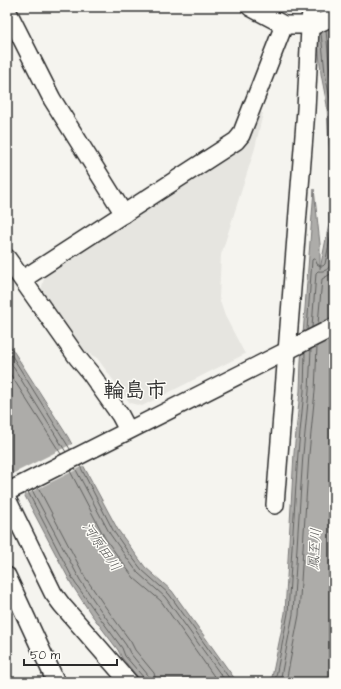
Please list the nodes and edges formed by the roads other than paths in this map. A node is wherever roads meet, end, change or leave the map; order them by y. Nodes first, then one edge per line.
1 (250, 7) edge
2 (311, 7) edge
3 (7, 10) edge
4 (334, 16) edge
5 (284, 24) junction
6 (312, 25) junction
7 (124, 214) junction
8 (7, 258) edge
9 (23, 279) junction
10 (334, 327) edge
11 (288, 349) junction
12 (122, 434) junction
13 (9, 493) edge
14 (275, 505) dead end
15 (7, 576) edge
16 (56, 682) edge
17 (129, 682) edge

1 - 5 street
2 - 6 street
3 - 7 street
4 - 6 street
5 - 6 street
5 - 7 street
6 - 11 street
7 - 9 street
8 - 9 street
9 - 12 street
10 - 11 street
11 - 12 street
11 - 14 street
12 - 13 street
13 - 17 street
15 - 16 street

